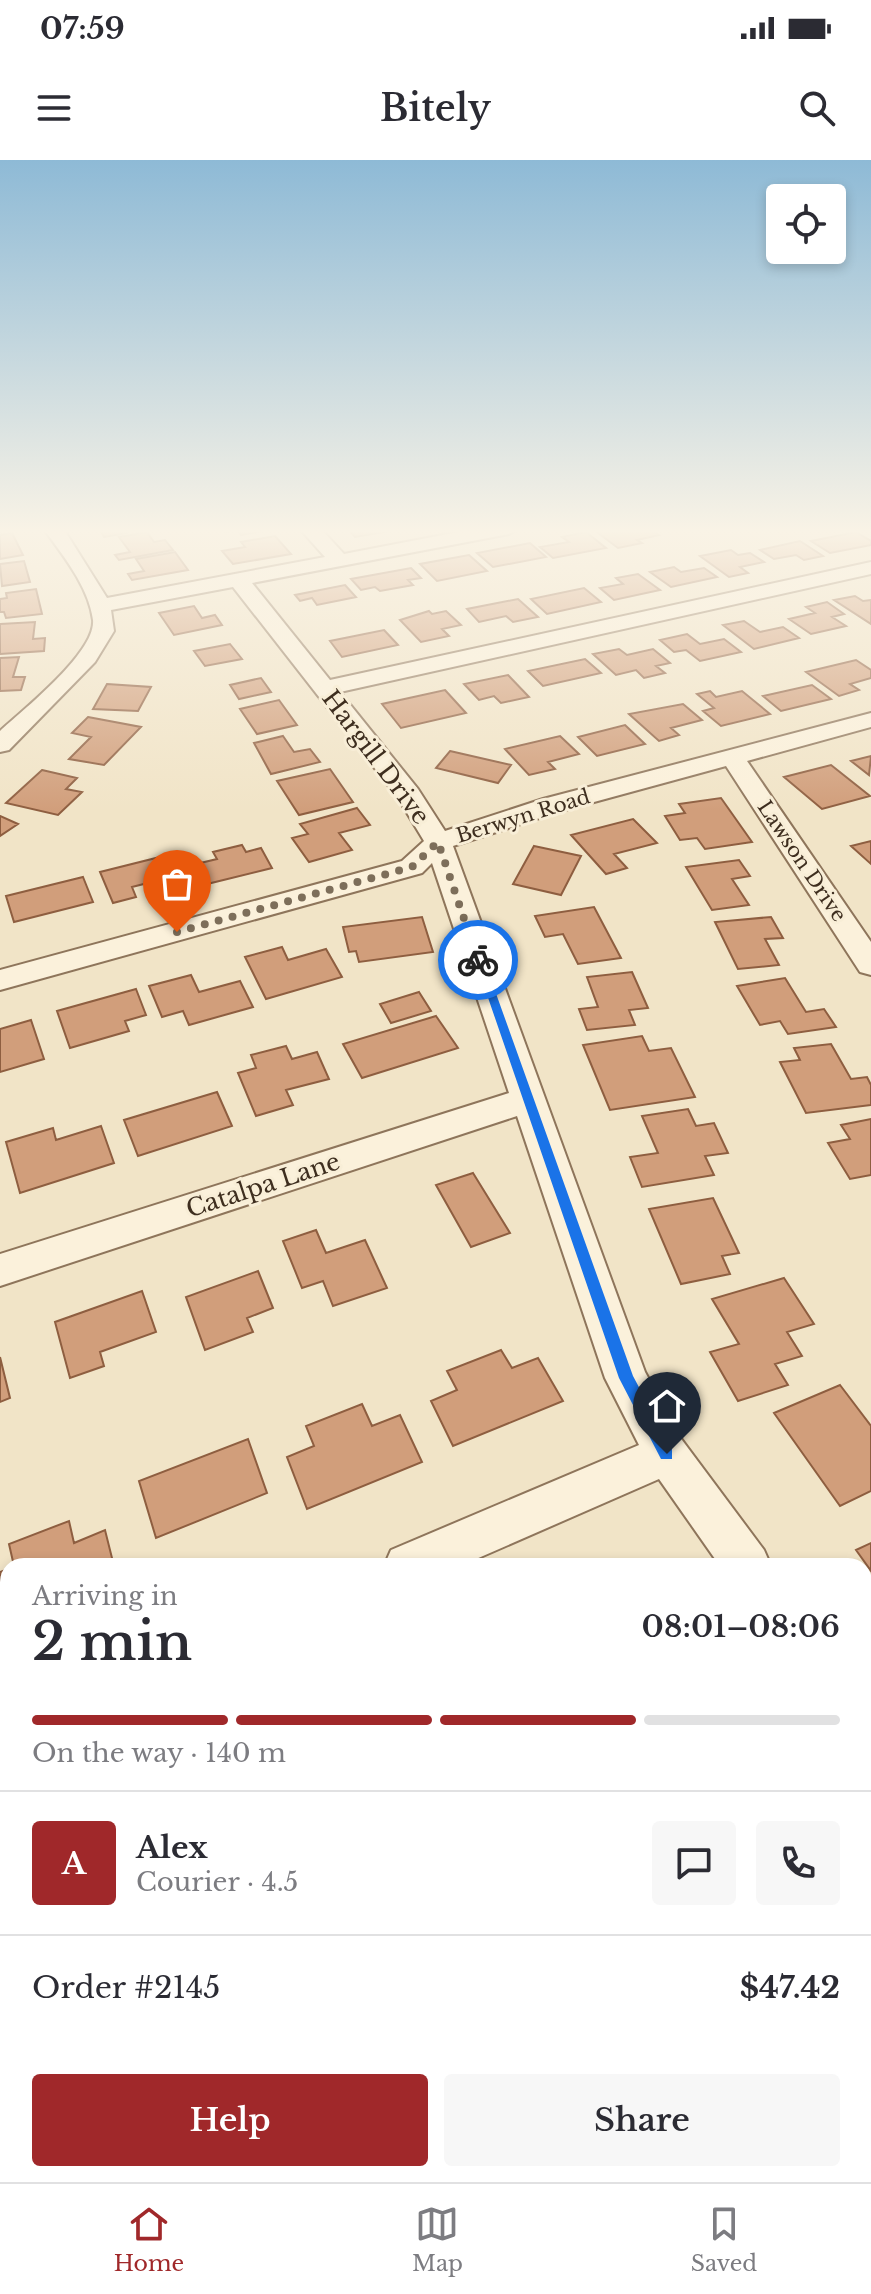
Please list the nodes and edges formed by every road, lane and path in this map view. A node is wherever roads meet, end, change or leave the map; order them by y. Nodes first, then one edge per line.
1 (103, 622) edge
2 (273, 622) edge
3 (624, 622) edge
4 (325, 688) junction
5 (871, 720) edge
6 (0, 745) edge
7 (732, 757) junction
8 (438, 842) junction
9 (868, 956) edge
10 (0, 980) edge
11 (526, 1100) junction
12 (0, 1270) edge
13 (667, 1454) junction
14 (426, 1558) edge
15 (742, 1558) edge

1 - 6 street
2 - 4 street, Hargill Drive
3 - 4 street
4 - 8 street, Hargill Drive
5 - 7 street, Berwyn Road
7 - 8 street, Berwyn Road
7 - 9 street, Lawson Drive
8 - 10 street, Berwyn Road
8 - 11 street, Hargill Drive
11 - 12 street, Catalpa Lane
11 - 13 street, Hargill Drive
13 - 14 street
13 - 15 street, Hargill Drive

